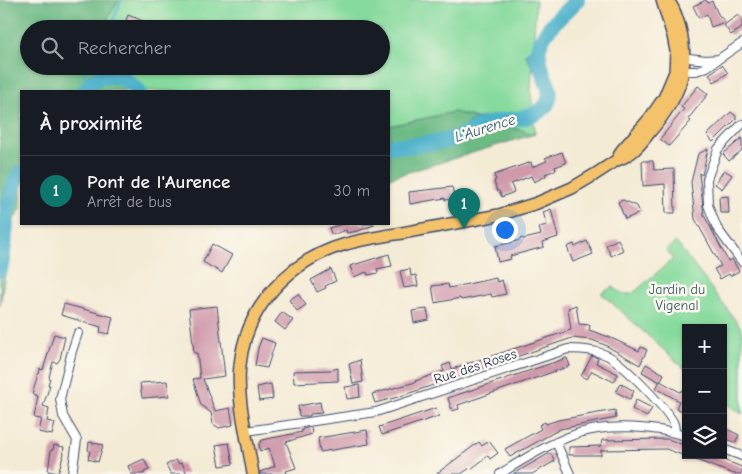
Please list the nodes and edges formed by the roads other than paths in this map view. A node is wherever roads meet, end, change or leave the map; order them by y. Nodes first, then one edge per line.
1 (662, 0) edge
2 (667, 0) edge
3 (742, 43) edge
4 (680, 58) junction
5 (720, 58) junction
6 (679, 71) junction
7 (742, 124) edge
8 (742, 262) edge
9 (78, 334) dead end
10 (246, 431) junction
11 (675, 433) junction
12 (682, 435) edge
13 (556, 442) junction
14 (727, 450) edge
15 (742, 456) edge
16 (72, 474) edge
17 (253, 474) edge
18 (500, 474) edge
19 (570, 474) edge

1 - 4 main road
2 - 4 main road
3 - 5 street
4 - 5 street
4 - 6 main road
5 - 6 street
6 - 10 main road
7 - 8 street
9 - 16 street
10 - 11 street, Rue des Roses
10 - 17 main road
11 - 12 street
11 - 13 street
13 - 18 street
13 - 19 street
14 - 15 street

